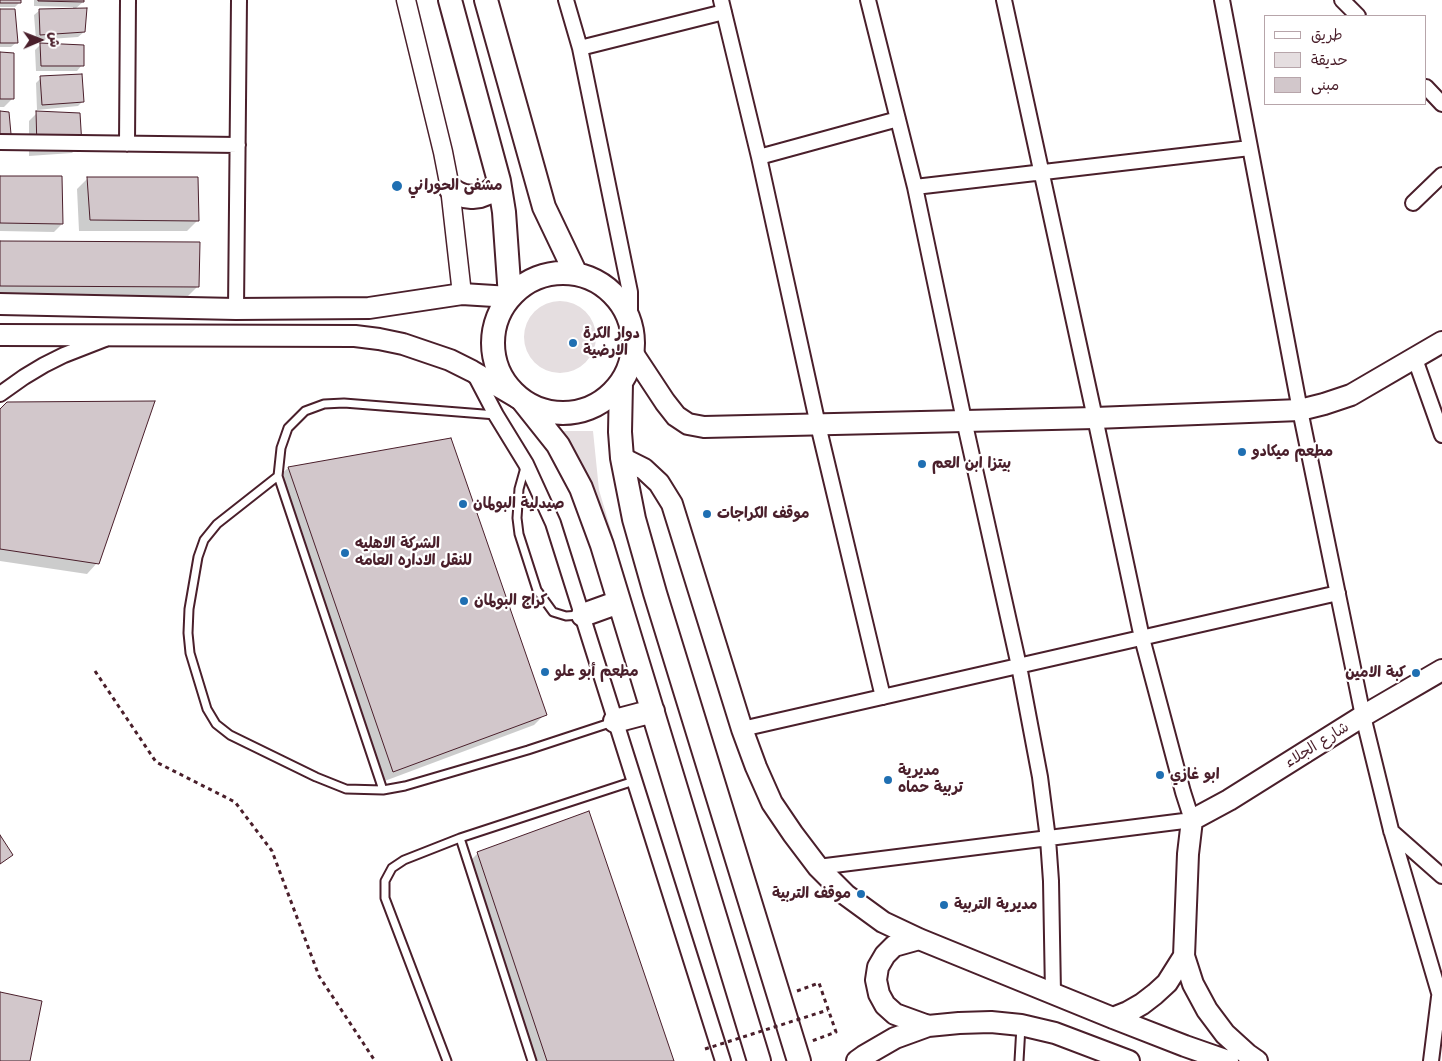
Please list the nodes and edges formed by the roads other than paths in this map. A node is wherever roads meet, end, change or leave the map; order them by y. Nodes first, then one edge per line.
1 (128, 0) edge
2 (239, 0) edge
3 (406, 0) edge
4 (450, 0) edge
5 (486, 0) edge
6 (566, 0) edge
7 (868, 0) edge
8 (1004, 0) edge
9 (1222, 0) edge
10 (1342, 0) edge
11 (723, 6) edge
12 (1357, 15) edge
13 (580, 48) junction
14 (1427, 88) edge
15 (1442, 104) edge
16 (898, 119) junction
17 (0, 142) edge
18 (127, 144) junction
19 (238, 145) junction
20 (1250, 148) junction
21 (759, 157) junction
22 (1042, 172) junction
23 (1442, 175) edge
24 (499, 181) junction
25 (915, 187) junction
26 (450, 188) junction
27 (1413, 203) dead end
28 (576, 274) junction
29 (462, 294) junction
30 (510, 297) junction
31 (0, 304) edge
32 (236, 309) junction
33 (630, 323) junction
34 (0, 336) edge
35 (112, 336) junction
36 (1442, 342) edge
37 (632, 352) junction
38 (1415, 359) junction
39 (472, 371) junction
40 (620, 383) junction
41 (0, 394) edge
42 (523, 400) junction
43 (1300, 410) junction
44 (496, 415) junction
45 (1095, 418) junction
46 (964, 420) junction
47 (818, 425) junction
48 (1442, 435) edge
49 (622, 458) junction
50 (526, 464) junction
51 (278, 476) junction
52 (1338, 593) junction
53 (619, 602) junction
54 (583, 615) junction
55 (1142, 638) junction
56 (1019, 666) junction
57 (1442, 670) edge
58 (883, 697) junction
59 (653, 711) junction
60 (1363, 716) junction
61 (615, 721) junction
62 (742, 729) junction
63 (634, 781) junction
64 (383, 790) junction
65 (1192, 820) junction
66 (1391, 830) junction
67 (460, 838) junction
68 (1048, 839) junction
69 (818, 867) junction
70 (1442, 876) edge
71 (918, 939) junction
72 (1184, 956) junction
73 (1053, 993) junction
74 (1441, 1000) edge
75 (1113, 1018) junction
76 (1021, 1025) junction
77 (928, 1026) junction
78 (447, 1061) edge
79 (532, 1061) edge
80 (723, 1061) edge
81 (760, 1061) edge
82 (799, 1061) edge
83 (857, 1061) edge
84 (1019, 1061) edge
85 (1129, 1061) edge
86 (1228, 1061) edge
87 (1257, 1061) edge
88 (1431, 1061) edge

1 - 18 street
2 - 19 street
3 - 26 street
4 - 24 main road
5 - 28 main road
6 - 13 street
7 - 16 street
8 - 22 street
9 - 20 street
10 - 12 street
11 - 13 street
11 - 21 street
13 - 33 street
14 - 15 street
16 - 21 street
16 - 25 street
17 - 18 street
18 - 19 street
19 - 32 street
20 - 22 street
20 - 43 street
21 - 47 street
22 - 25 street
22 - 45 street
23 - 27 street
24 - 26 main road
24 - 30 main road
25 - 46 street
26 - 29 street
28 - 30 main road
28 - 33 main road
29 - 30 main road
29 - 32 main road
30 - 42 main road
31 - 32 main road
33 - 37 main road
34 - 35 main road
35 - 39 main road
35 - 41 street
36 - 38 main road
37 - 40 main road
37 - 47 main road
38 - 43 main road
38 - 48 street
39 - 42 main road
39 - 44 street
40 - 42 main road
40 - 49 main road
42 - 53 main road
43 - 45 main road
43 - 52 street
44 - 50 street
44 - 51 lane
45 - 46 main road
45 - 55 street
46 - 47 main road
46 - 56 street
47 - 58 street
49 - 62 main road
49 - 82 main road
50 - 54 street
50 - 54 lane
51 - 64 lane
51 - 64 lane
52 - 55 street
52 - 60 street
53 - 54 main road
53 - 59 main road
54 - 61 street
55 - 56 street
55 - 65 street
56 - 58 street
56 - 68 street
57 - 60 main road, شارع الجلاء
58 - 62 street
59 - 61 main road
59 - 81 main road
60 - 65 main road, شارع الجلاء
60 - 66 street
61 - 63 street
61 - 64 lane
62 - 69 main road
63 - 67 lane
63 - 80 street
65 - 68 street
65 - 72 main road
66 - 70 street
66 - 74 street
67 - 78 lane
67 - 79 lane
68 - 69 street
68 - 73 street
69 - 71 main road
71 - 73 main road
71 - 77 main road
72 - 75 main road
72 - 87 main road
73 - 75 main road
74 - 88 street
75 - 86 main road
76 - 77 main road
76 - 84 lane
76 - 85 main road
77 - 83 main road

